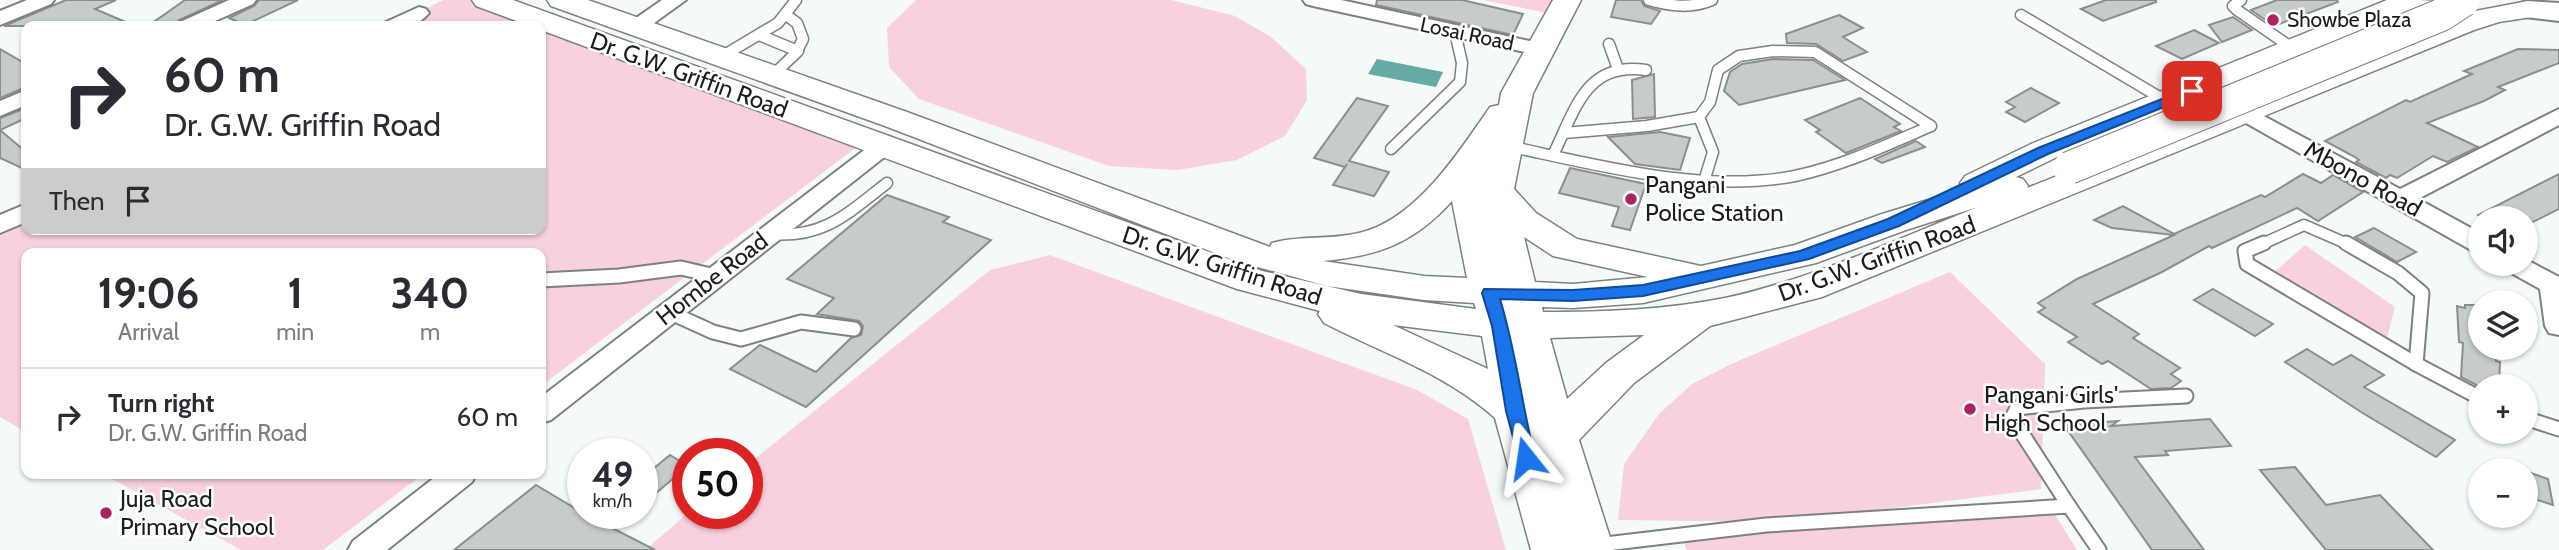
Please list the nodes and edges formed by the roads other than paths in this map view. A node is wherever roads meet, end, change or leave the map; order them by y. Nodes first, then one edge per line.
1 (44, 0) edge
2 (246, 0) edge
3 (486, 0) edge
4 (561, 0) edge
5 (676, 0) edge
6 (796, 0) edge
7 (1313, 0) edge
8 (1567, 0) edge
9 (1650, 0) edge
10 (1712, 0) edge
11 (2241, 0) edge
12 (2408, 0) edge
13 (2423, 0) edge
14 (2528, 10) joint
15 (2462, 12) edge
16 (2559, 12) edge
17 (419, 13) dead end
18 (786, 15) junction
19 (2021, 15) dead end
20 (0, 19) edge
21 (198, 21) edge
22 (403, 21) edge
23 (543, 21) edge
24 (546, 22) edge
25 (636, 27) junction
26 (1455, 32) junction
27 (759, 35) junction
28 (1609, 44) dead end
29 (1539, 49) junction
30 (2295, 50) junction
31 (798, 51) junction
32 (721, 57) junction
33 (1618, 69) junction
34 (1646, 70) dead end
35 (773, 75) junction
36 (21, 99) edge
37 (2166, 101) junction
38 (0, 109) edge
39 (2247, 114) junction
40 (2559, 116) edge
41 (1699, 117) junction
42 (1564, 133) junction
43 (884, 146) junction
44 (1391, 149) dead end
45 (1491, 149) junction
46 (1553, 155) junction
47 (2069, 168) junction
48 (1705, 178) junction
49 (887, 183) dead end
50 (1497, 190) junction
51 (2399, 199) junction
52 (1894, 222) junction
53 (769, 234) junction
54 (2468, 237) edge
55 (1923, 245) junction
56 (1249, 253) junction
57 (1722, 275) junction
58 (715, 276) junction
59 (2536, 276) edge
60 (546, 280) edge
61 (2556, 287) edge
62 (1306, 297) junction
63 (1510, 310) junction
64 (669, 312) junction
65 (1704, 315) junction
66 (2559, 326) edge
67 (854, 329) dead end
68 (2416, 364) junction
69 (2468, 392) edge
70 (2186, 396) dead end
71 (546, 408) edge
72 (1514, 411) junction
73 (2538, 422) edge
74 (2559, 429) edge
75 (1557, 437) junction
76 (455, 479) edge
77 (2069, 506) junction
78 (1578, 548) edge
79 (363, 550) edge
80 (2099, 550) edge

1 - 20 street
2 - 21 street
3 - 23 main road, Dr. G.W. Griffin Road
4 - 25 main road, Dr. G.W. Griffin Road
5 - 25 street
6 - 18 lane
7 - 26 street, Losai Road
8 - 29 main road
9 - 10 lane
11 - 30 lane
12 - 30 main road, Dr. G.W. Griffin Road
13 - 15 main road
14 - 15 main road, Dr. G.W. Griffin Road
14 - 16 main road
15 - 39 main road, Dr. G.W. Griffin Road
15 - 47 main road, bridge
17 - 22 street
18 - 27 lane
18 - 31 lane
19 - 37 lane
24 - 43 main road, Dr. G.W. Griffin Road
25 - 32 main road, Dr. G.W. Griffin Road
26 - 29 street, Losai Road
26 - 44 lane
27 - 31 lane
27 - 32 lane
28 - 33 lane
29 - 45 main road
30 - 37 main road, Dr. G.W. Griffin Road
31 - 35 lane
32 - 35 main road, Dr. G.W. Griffin Road
33 - 34 lane
33 - 42 lane
35 - 56 main road, Dr. G.W. Griffin Road
36 - 38 street
37 - 52 main road, Dr. G.W. Griffin Road
39 - 51 street, Mbono Road
39 - 55 main road, Dr. G.W. Griffin Road
40 - 51 street
41 - 42 lane
41 - 48 lane
41 - 48 lane
42 - 46 lane
43 - 53 street, Hombe Road
43 - 62 main road, Dr. G.W. Griffin Road
45 - 46 lane
45 - 50 main road
45 - 56 main road
45 - 63 main road
46 - 48 lane
47 - 52 main road, Dr. G.W. Griffin Road
47 - 55 main road
49 - 53 lane
50 - 57 main road
50 - 63 main road
51 - 54 street, Mbono Road
52 - 57 main road, Dr. G.W. Griffin Road
53 - 58 street, Hombe Road
55 - 65 main road, Dr. G.W. Griffin Road
56 - 63 main road, Dr. G.W. Griffin Road
57 - 63 main road, Dr. G.W. Griffin Road
58 - 60 lane
58 - 64 street, Hombe Road
59 - 61 street
61 - 66 street
62 - 63 main road, Dr. G.W. Griffin Road
62 - 72 main road
63 - 65 main road, Dr. G.W. Griffin Road
63 - 72 main road
63 - 75 main road
64 - 67 lane
64 - 71 street, Hombe Road
65 - 75 main road
68 - 68 lane
68 - 69 lane
70 - 77 lane
72 - 78 main road
73 - 74 lane
75 - 78 main road
76 - 79 street
77 - 78 lane
77 - 80 lane

